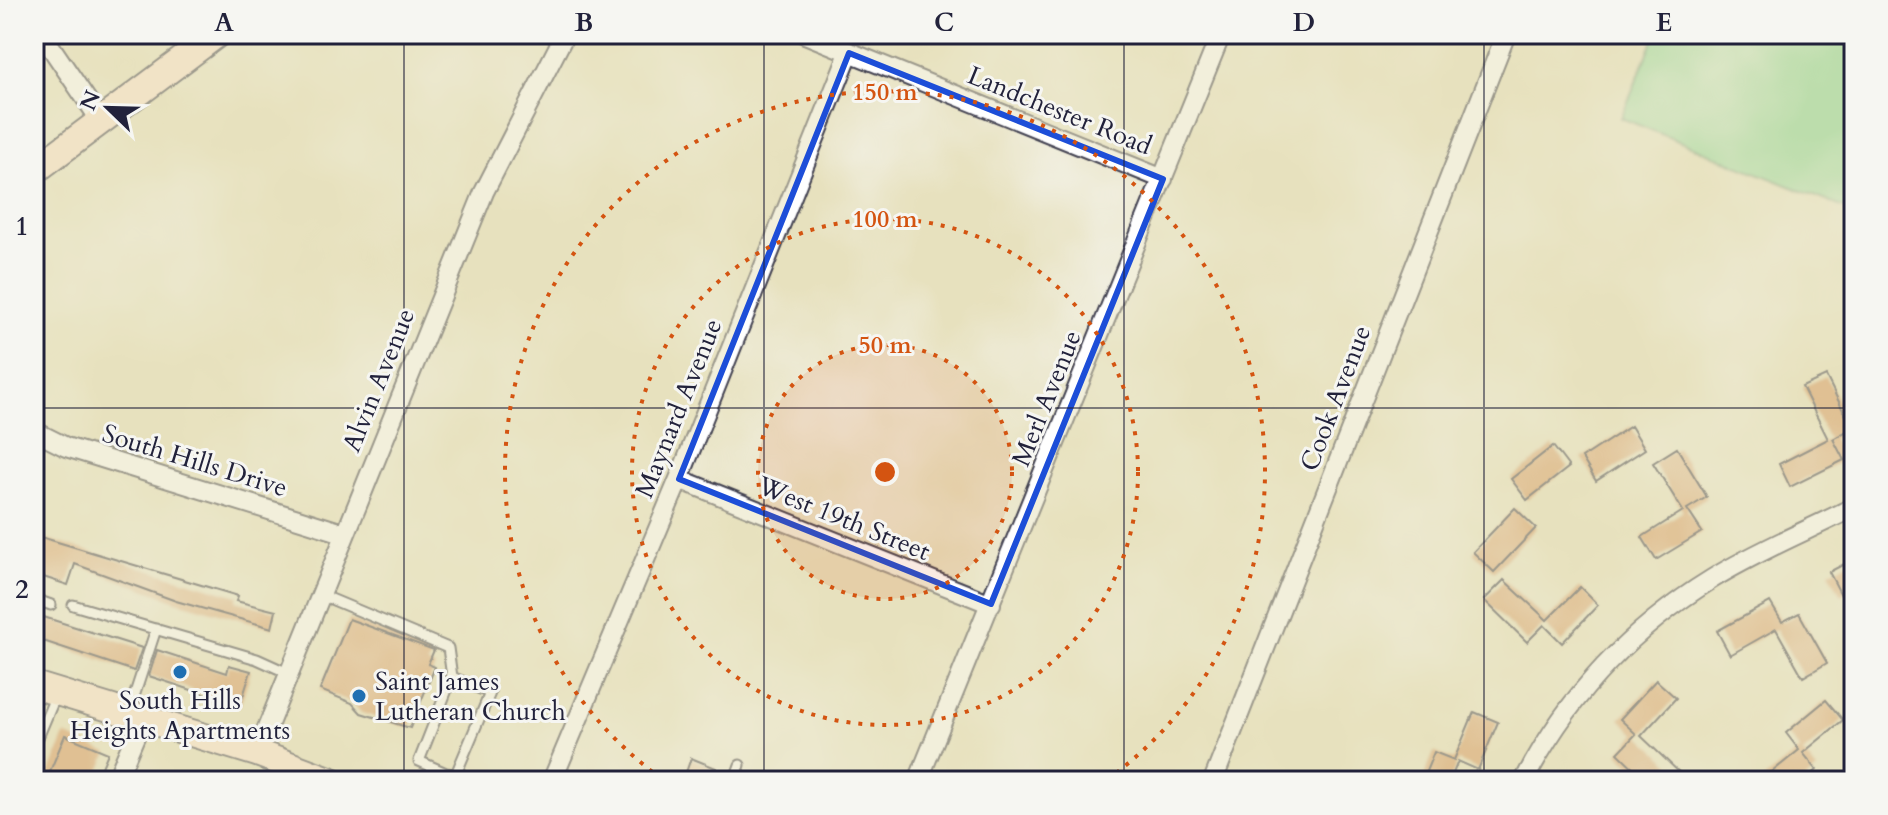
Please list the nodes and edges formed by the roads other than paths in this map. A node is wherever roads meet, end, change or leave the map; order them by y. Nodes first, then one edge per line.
1 (42, 34) edge
2 (217, 34) edge
3 (565, 34) edge
4 (805, 34) edge
5 (1221, 34) edge
6 (1506, 34) edge
7 (849, 53) junction
8 (101, 121) junction
9 (34, 171) edge
10 (1163, 179) junction
11 (34, 431) edge
12 (679, 479) junction
13 (1854, 507) edge
14 (343, 533) junction
15 (319, 594) junction
16 (34, 599) edge
17 (991, 604) junction
18 (51, 605) dead end
19 (73, 605) dead end
20 (156, 629) junction
21 (288, 673) junction
22 (452, 677) junction
23 (45, 688) edge
24 (135, 718) junction
25 (34, 747) edge
26 (257, 753) junction
27 (740, 765) dead end
28 (445, 777) edge
29 (116, 781) edge
30 (332, 781) edge
31 (552, 781) edge
32 (734, 781) edge
33 (918, 781) edge
34 (1213, 781) edge
35 (1524, 781) edge

1 - 8 street
2 - 8 main road
3 - 14 street, Alvin Avenue
4 - 7 street, Landchester Road
5 - 10 street, Merl Avenue
6 - 34 street, Cook Avenue
7 - 10 street, Landchester Road
7 - 12 street, Maynard Avenue
8 - 9 main road
10 - 17 street, Merl Avenue
11 - 14 street, South Hills Drive
12 - 17 street, West 19th Street
12 - 31 street, Maynard Avenue
13 - 35 street
14 - 15 street, Alvin Avenue
15 - 21 street, Alvin Avenue
15 - 22 lane
16 - 18 lane
17 - 33 street, Merl Avenue
19 - 20 lane
20 - 21 lane
20 - 24 lane
21 - 26 street, Alvin Avenue
22 - 28 lane
22 - 28 lane
23 - 24 main road
23 - 25 lane
24 - 26 main road
24 - 29 street
26 - 30 main road
27 - 32 lane

